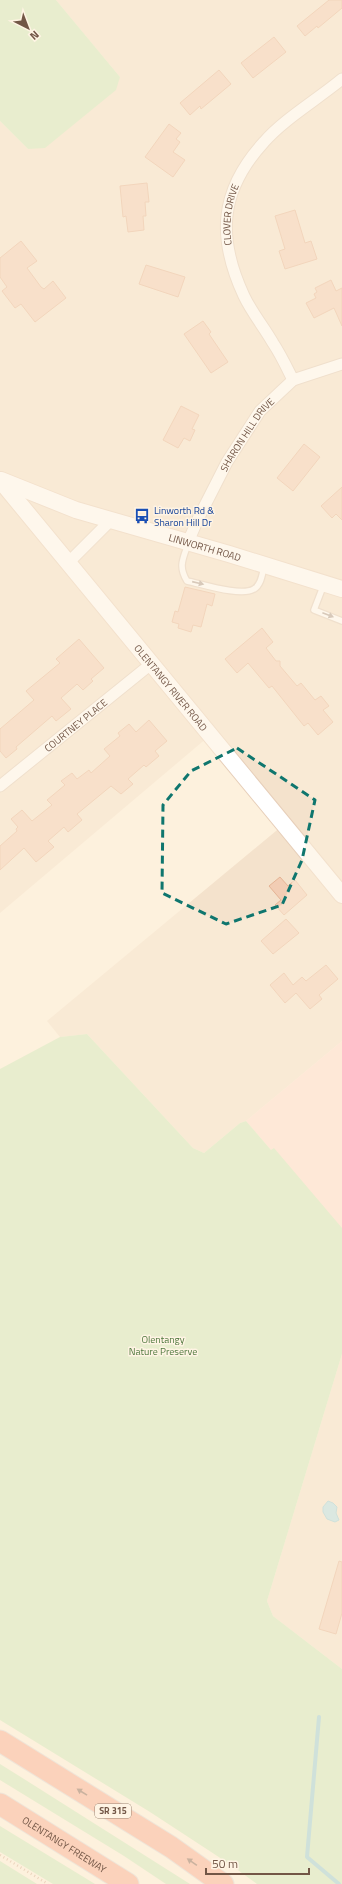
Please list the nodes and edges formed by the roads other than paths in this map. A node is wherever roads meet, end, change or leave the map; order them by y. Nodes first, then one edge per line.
1 (342, 79) edge
2 (342, 364) edge
3 (294, 380) junction
4 (0, 480) edge
5 (111, 520) junction
6 (188, 542) junction
7 (69, 562) junction
8 (265, 565) junction
9 (324, 584) junction
10 (342, 589) edge
11 (342, 621) edge
12 (150, 664) junction
13 (0, 786) edge
14 (342, 895) edge
15 (0, 1741) edge
16 (0, 1804) edge
17 (128, 1884) edge
18 (223, 1884) edge

1 - 3 street, CLOVER DRIVE
2 - 3 street, SHARON HILL DRIVE
3 - 6 street, SHARON HILL DRIVE
4 - 5 main road, LINWORTH ROAD
4 - 7 main road, OLENTANGY RIVER ROAD
5 - 6 main road, LINWORTH ROAD
5 - 7 street
6 - 8 main road, LINWORTH ROAD
6 -> 8 lane
7 - 12 main road, OLENTANGY RIVER ROAD
8 - 9 main road, LINWORTH ROAD
9 - 10 main road, LINWORTH ROAD
9 -> 11 lane
12 - 13 street, COURTNEY PLACE
12 - 14 main road, OLENTANGY RIVER ROAD
18 -> 15 highway, SR 315
16 - 17 highway, OLENTANGY FREEWAY

